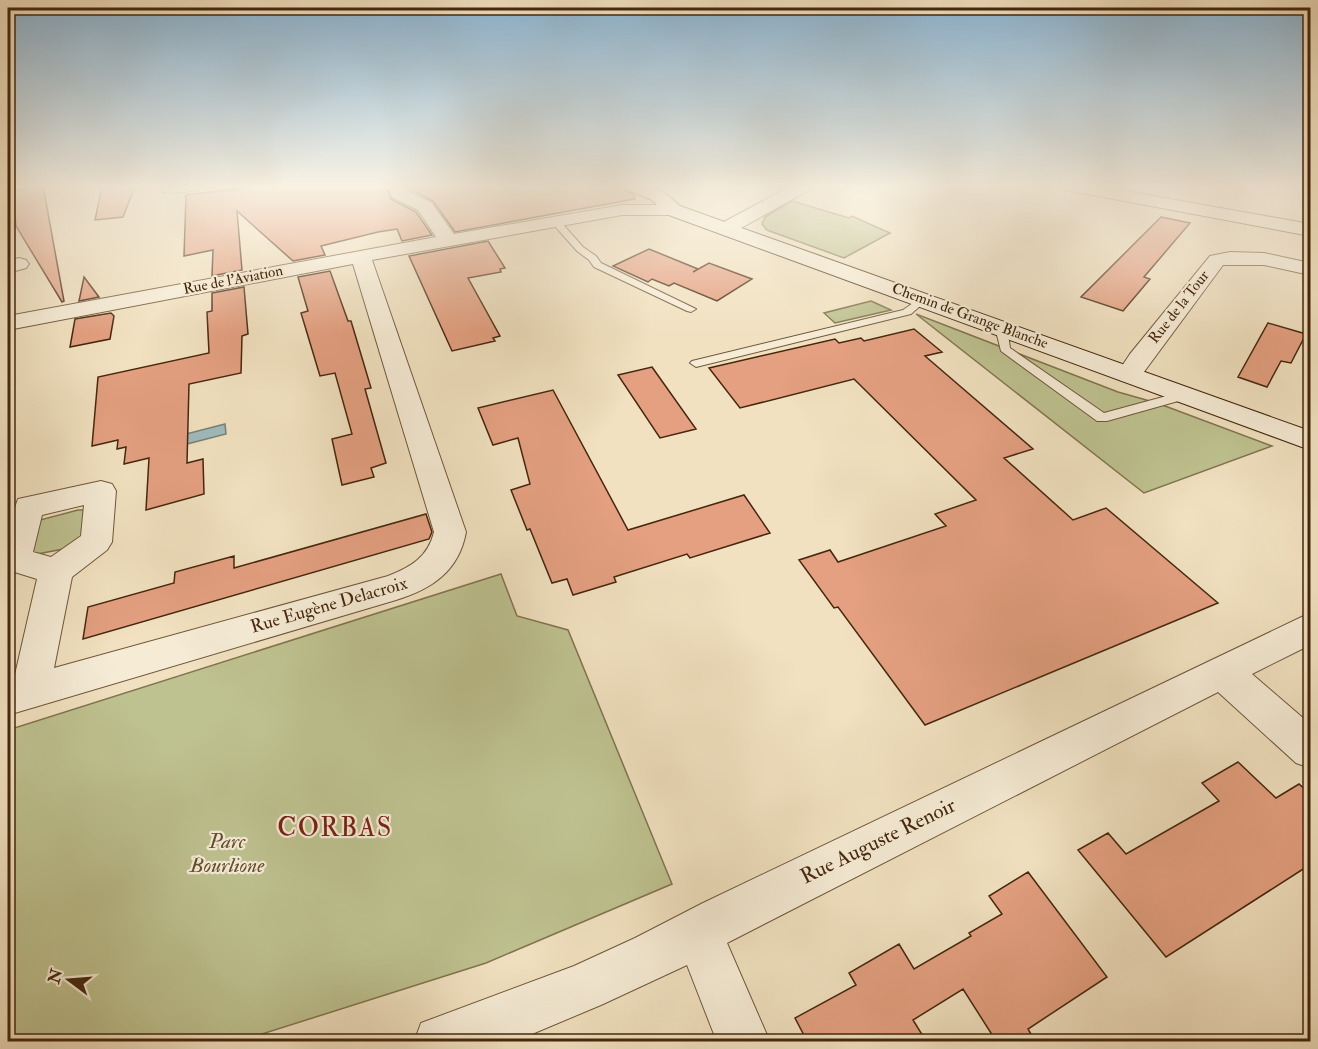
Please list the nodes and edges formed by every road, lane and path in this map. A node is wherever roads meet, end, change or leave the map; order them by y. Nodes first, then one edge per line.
1 (445, 235) edge
2 (483, 235) edge
3 (568, 235) edge
4 (746, 235) edge
5 (449, 241) junction
6 (361, 256) junction
7 (1311, 269) edge
8 (923, 299) junction
9 (691, 309) dead end
10 (8, 323) edge
11 (1001, 327) junction
12 (696, 363) dead end
13 (1129, 375) junction
14 (1185, 395) junction
15 (1311, 441) edge
16 (56, 572) dead end
17 (1311, 628) edge
18 (1223, 672) junction
19 (19, 694) edge
20 (1311, 748) edge
21 (698, 932) junction
22 (440, 1041) edge
23 (744, 1041) edge

1 - 5 street
2 - 5 street, Rue de l'Aviation
3 - 9 lane
4 - 8 street, Chemin de Grange Blanche
5 - 6 street, Rue de l'Aviation
6 - 10 street, Rue de l'Aviation
6 - 19 street, Rue Eugène Delacroix
7 - 13 street, Rue de la Tour
8 - 11 street, Chemin de Grange Blanche
8 - 12 lane
11 - 13 street, Chemin de Grange Blanche
11 - 14 lane
13 - 14 street, Chemin de Grange Blanche
14 - 15 street, Chemin de Grange Blanche
16 - 19 street
17 - 18 street, Rue Auguste Renoir
18 - 20 street
18 - 21 street, Rue Auguste Renoir
21 - 22 street, Rue Auguste Renoir
21 - 23 street

